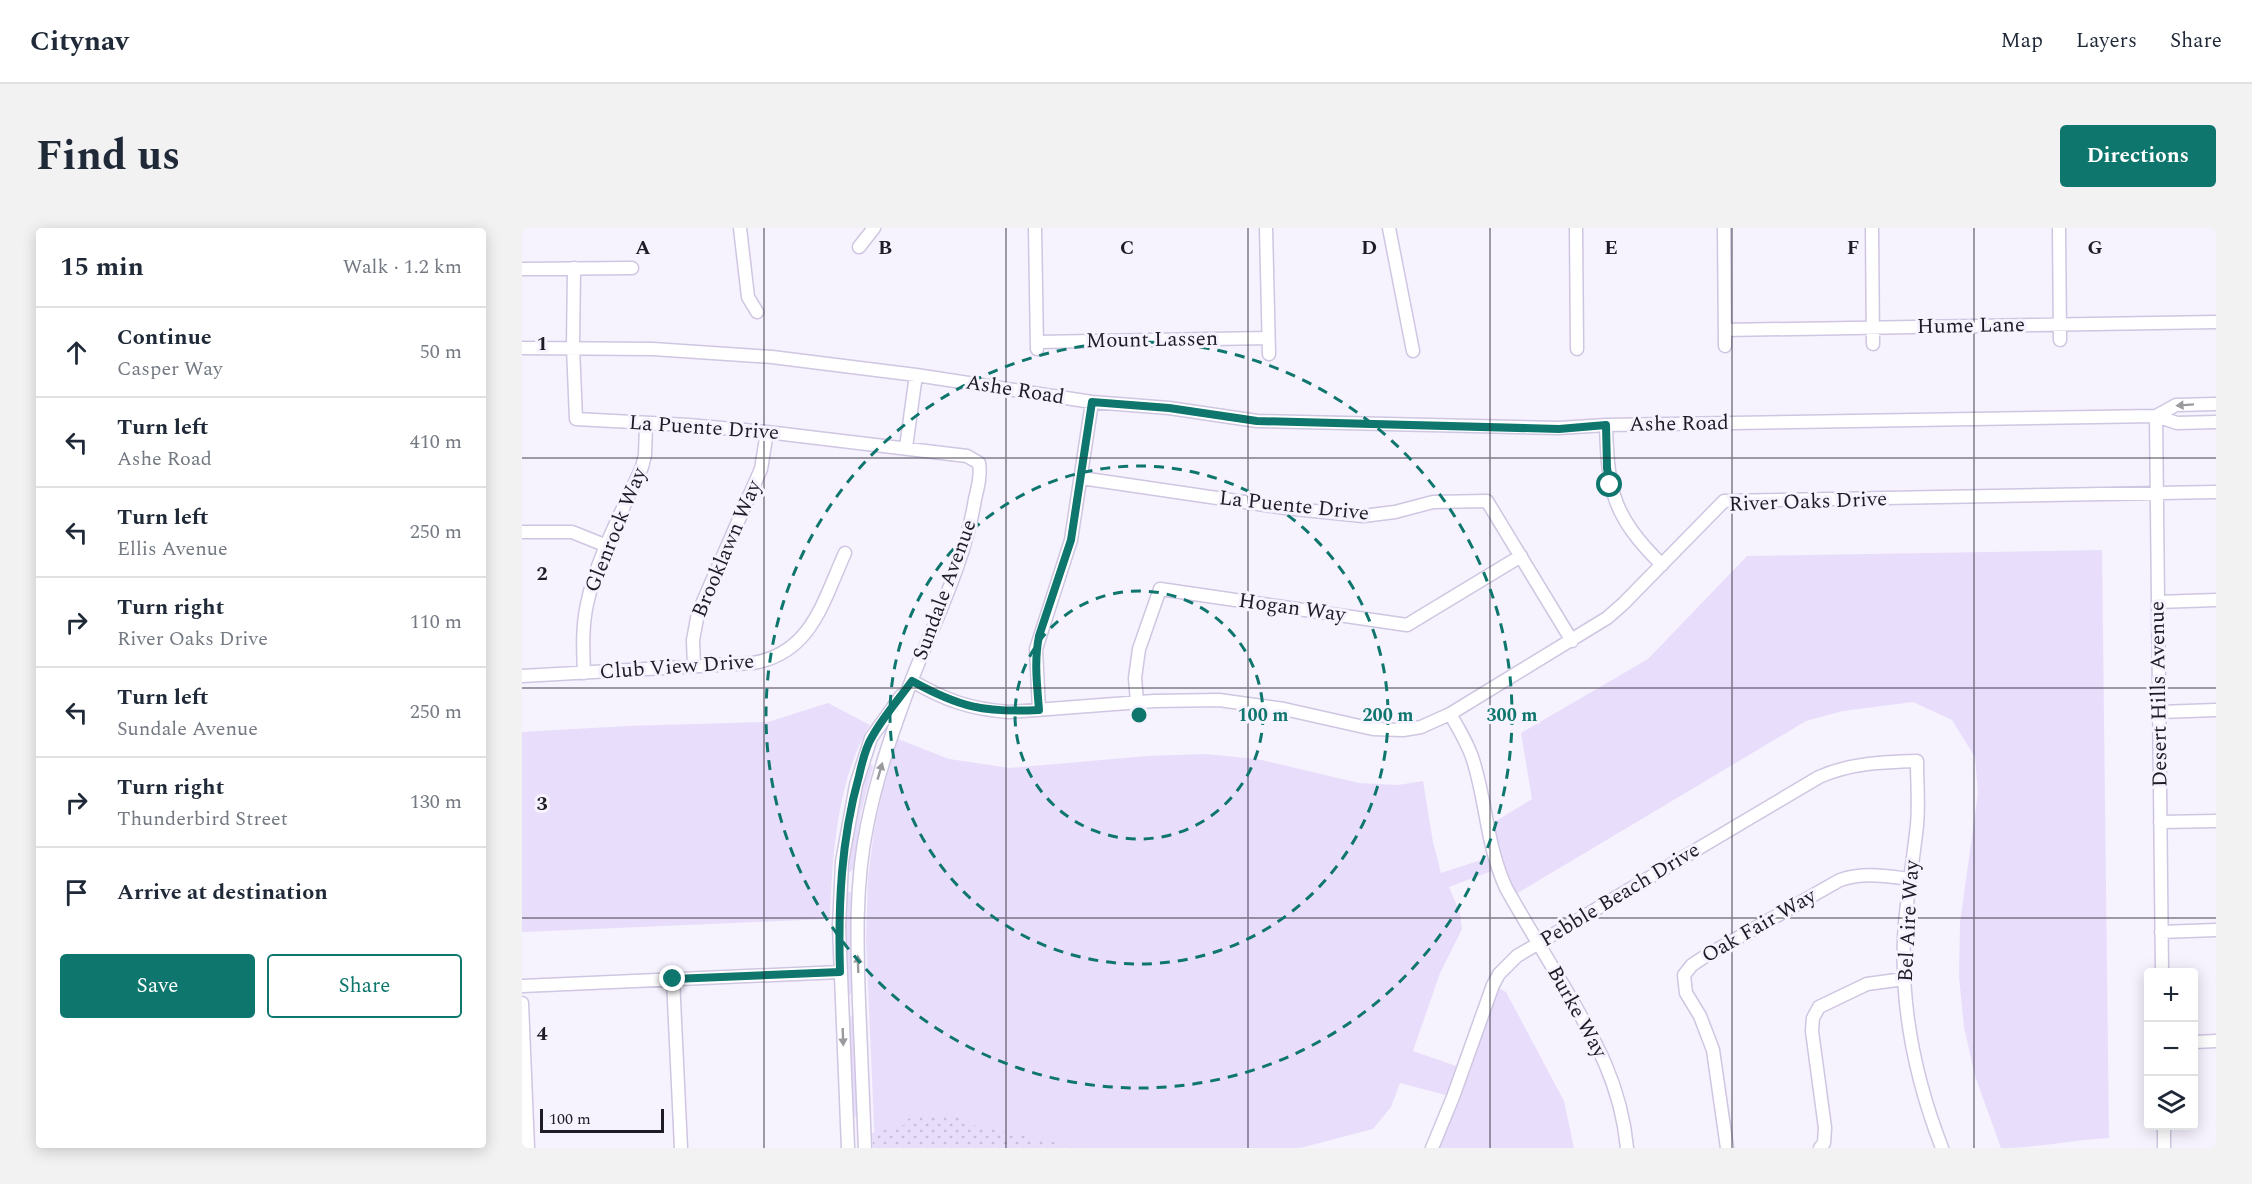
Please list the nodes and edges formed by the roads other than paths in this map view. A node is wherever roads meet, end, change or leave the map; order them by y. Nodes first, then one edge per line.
1 (740, 228) edge
2 (874, 228) edge
3 (1035, 228) edge
4 (1266, 228) edge
5 (1389, 228) edge
6 (1576, 228) edge
7 (1724, 228) edge
8 (1872, 228) edge
9 (2059, 228) edge
10 (859, 247) dead end
11 (574, 268) junction
12 (632, 268) dead end
13 (522, 269) edge
14 (757, 312) dead end
15 (2216, 322) edge
16 (2060, 325) junction
17 (1873, 328) junction
18 (1725, 330) junction
19 (1268, 338) junction
20 (2060, 340) dead end
21 (1873, 344) dead end
22 (1725, 346) dead end
23 (573, 347) junction
24 (522, 348) edge
25 (1577, 349) dead end
26 (1413, 351) dead end
27 (1269, 354) dead end
28 (916, 375) junction
29 (1092, 402) junction
30 (2216, 404) edge
31 (2156, 416) junction
32 (2216, 422) edge
33 (646, 424) junction
34 (1606, 425) junction
35 (767, 432) junction
36 (906, 447) junction
37 (979, 463) joint
38 (1081, 478) junction
39 (2216, 492) edge
40 (2156, 494) junction
41 (522, 532) edge
42 (607, 546) junction
43 (844, 554) dead end
44 (1521, 556) junction
45 (1662, 565) junction
46 (2216, 600) edge
47 (2158, 602) junction
48 (1572, 641) junction
49 (694, 667) junction
50 (584, 673) junction
51 (522, 676) edge
52 (912, 681) junction
53 (1137, 702) junction
54 (1039, 710) junction
55 (2216, 710) edge
56 (2159, 712) junction
57 (1450, 714) junction
58 (1917, 761) joint
59 (2216, 821) edge
60 (2160, 822) junction
61 (841, 879) junction
62 (1909, 879) junction
63 (859, 880) junction
64 (2216, 930) edge
65 (2161, 932) junction
66 (1538, 943) junction
67 (2162, 968) edge
68 (840, 972) junction
69 (673, 979) junction
70 (1904, 979) junction
71 (522, 986) edge
72 (522, 1003) edge
73 (860, 1004) junction
74 (842, 1006) junction
75 (2216, 1041) edge
76 (2198, 1042) edge
77 (864, 1125) junction
78 (847, 1126) junction
79 (2164, 1130) edge
80 (528, 1148) edge
81 (681, 1148) edge
82 (848, 1148) edge
83 (865, 1148) edge
84 (1432, 1148) edge
85 (1627, 1148) edge
86 (1727, 1148) edge
87 (1820, 1148) edge
88 (1941, 1148) edge
89 (2164, 1148) edge

1 - 14 street
2 - 10 street
3 - 19 street, Mount Lassen
4 - 19 street
5 - 26 street
6 - 25 street
7 - 18 street
8 - 17 street
9 - 16 street
11 - 12 street
11 - 13 street
11 - 23 street, La Puente Drive
15 - 16 street, Hume Lane
16 - 17 street, Hume Lane
16 - 20 street
17 - 18 street, Hume Lane
17 - 21 street
18 - 22 street
19 - 27 street
23 - 24 street, Ashe Road
23 - 28 street, Ashe Road
23 - 33 street, La Puente Drive
28 - 29 street, Ashe Road
28 - 36 street
29 - 34 street, Ashe Road
29 - 38 street
30 -> 31 street, Ashe Road
31 - 32 street, Ashe Road
31 - 34 street, Ashe Road
31 - 40 street, Desert Hills Avenue
33 - 35 street, La Puente Drive
33 - 42 street, Glenrock Way
34 - 45 street
35 - 36 street, La Puente Drive
35 - 49 street, Brooklawn Way
36 - 37 street, La Puente Drive
37 - 52 street, Sundale Avenue
38 - 44 street, La Puente Drive
38 - 54 street
39 - 40 street, River Oaks Drive
40 - 45 street, River Oaks Drive
40 - 47 street, Desert Hills Avenue
41 - 42 street
42 - 50 street, Glenrock Way
43 - 49 street, Club View Drive
44 - 48 street, La Puente Drive
44 - 53 street, Hogan Way
45 - 48 street, River Oaks Drive
46 - 47 street
47 - 56 street, Desert Hills Avenue
48 - 57 street, River Oaks Drive
49 - 50 street, Club View Drive
50 - 51 street, Club View Drive
52 - 54 street, River Oaks Drive
52 - 61 street, Sundale Avenue
63 -> 52 street, Sundale Avenue
53 - 54 street, River Oaks Drive
53 - 57 street, River Oaks Drive
55 - 56 street
56 - 60 street, Desert Hills Avenue
57 - 66 street, Burke Way
58 - 62 street, Bel Aire Way
58 - 66 street, Pebble Beach Drive
59 - 60 street
60 - 65 street, Desert Hills Avenue
61 - 63 street
61 - 68 street, Sundale Avenue
62 - 70 street, Bel Aire Way
62 - 86 street, Oak Fair Way
73 -> 63 street, Sundale Avenue
64 - 65 street
65 - 67 street, Desert Hills Avenue
66 - 84 street, Pebble Beach Drive
66 - 85 street, Burke Way
68 - 69 street
68 - 74 street, Sundale Avenue
69 - 71 street
69 - 81 street
70 - 87 street
70 - 88 street, Bel Aire Way
72 - 80 street
73 - 74 street
73 - 77 street, Sundale Avenue
74 -> 78 street, Sundale Avenue
75 - 76 street
77 - 78 street
77 - 83 street, Sundale Avenue
78 - 82 street, Sundale Avenue
79 - 89 street

